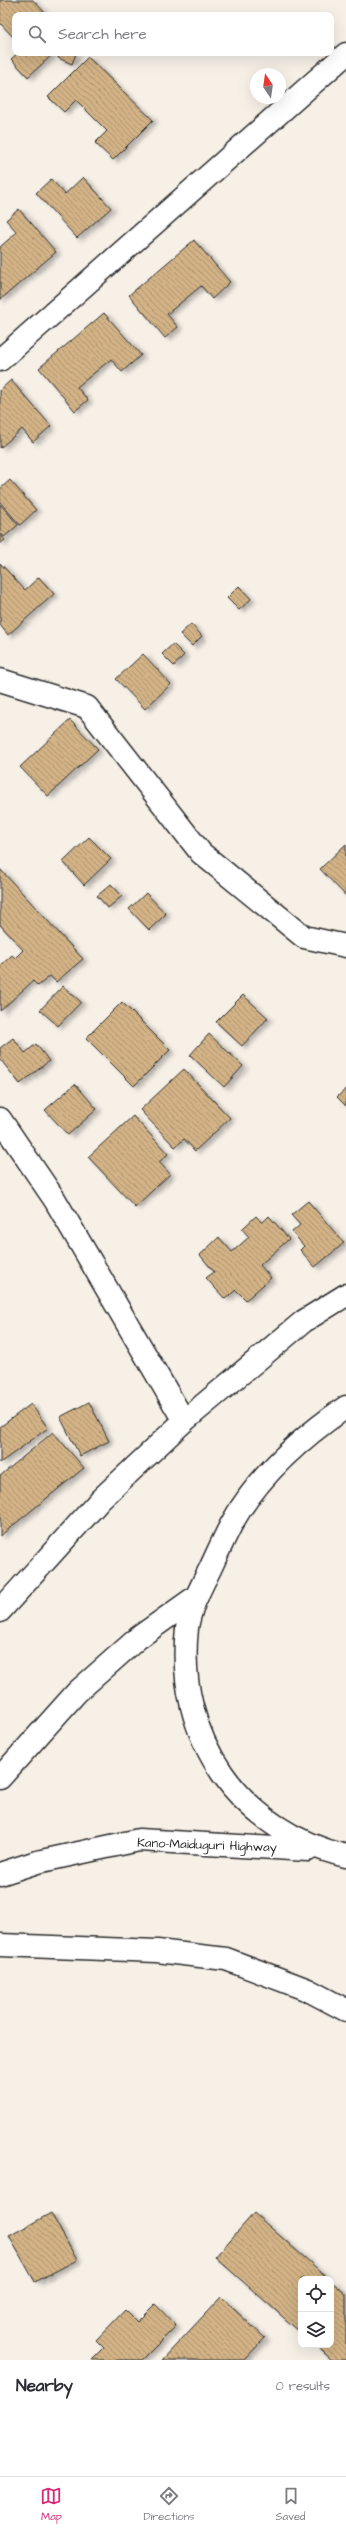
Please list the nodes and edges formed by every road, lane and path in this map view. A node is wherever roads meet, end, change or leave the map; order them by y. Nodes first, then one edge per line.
1 (346, 54) edge
2 (0, 360) edge
3 (0, 680) edge
4 (346, 946) edge
5 (0, 1119) edge
6 (346, 1295) edge
7 (346, 1407) edge
8 (184, 1421) junction
9 (197, 1596) junction
10 (0, 1610) edge
11 (0, 1778) edge
12 (321, 1850) junction
13 (346, 1856) edge
14 (0, 1874) edge
15 (0, 1945) edge
16 (346, 2010) edge

1 - 2 main road
3 - 4 main road
5 - 8 main road
6 - 8 main road
7 - 9 main road
8 - 10 main road
9 - 11 main road
9 - 12 main road
12 - 13 main road
12 - 14 main road, Kano-Maiduguri Highway
15 - 16 main road

